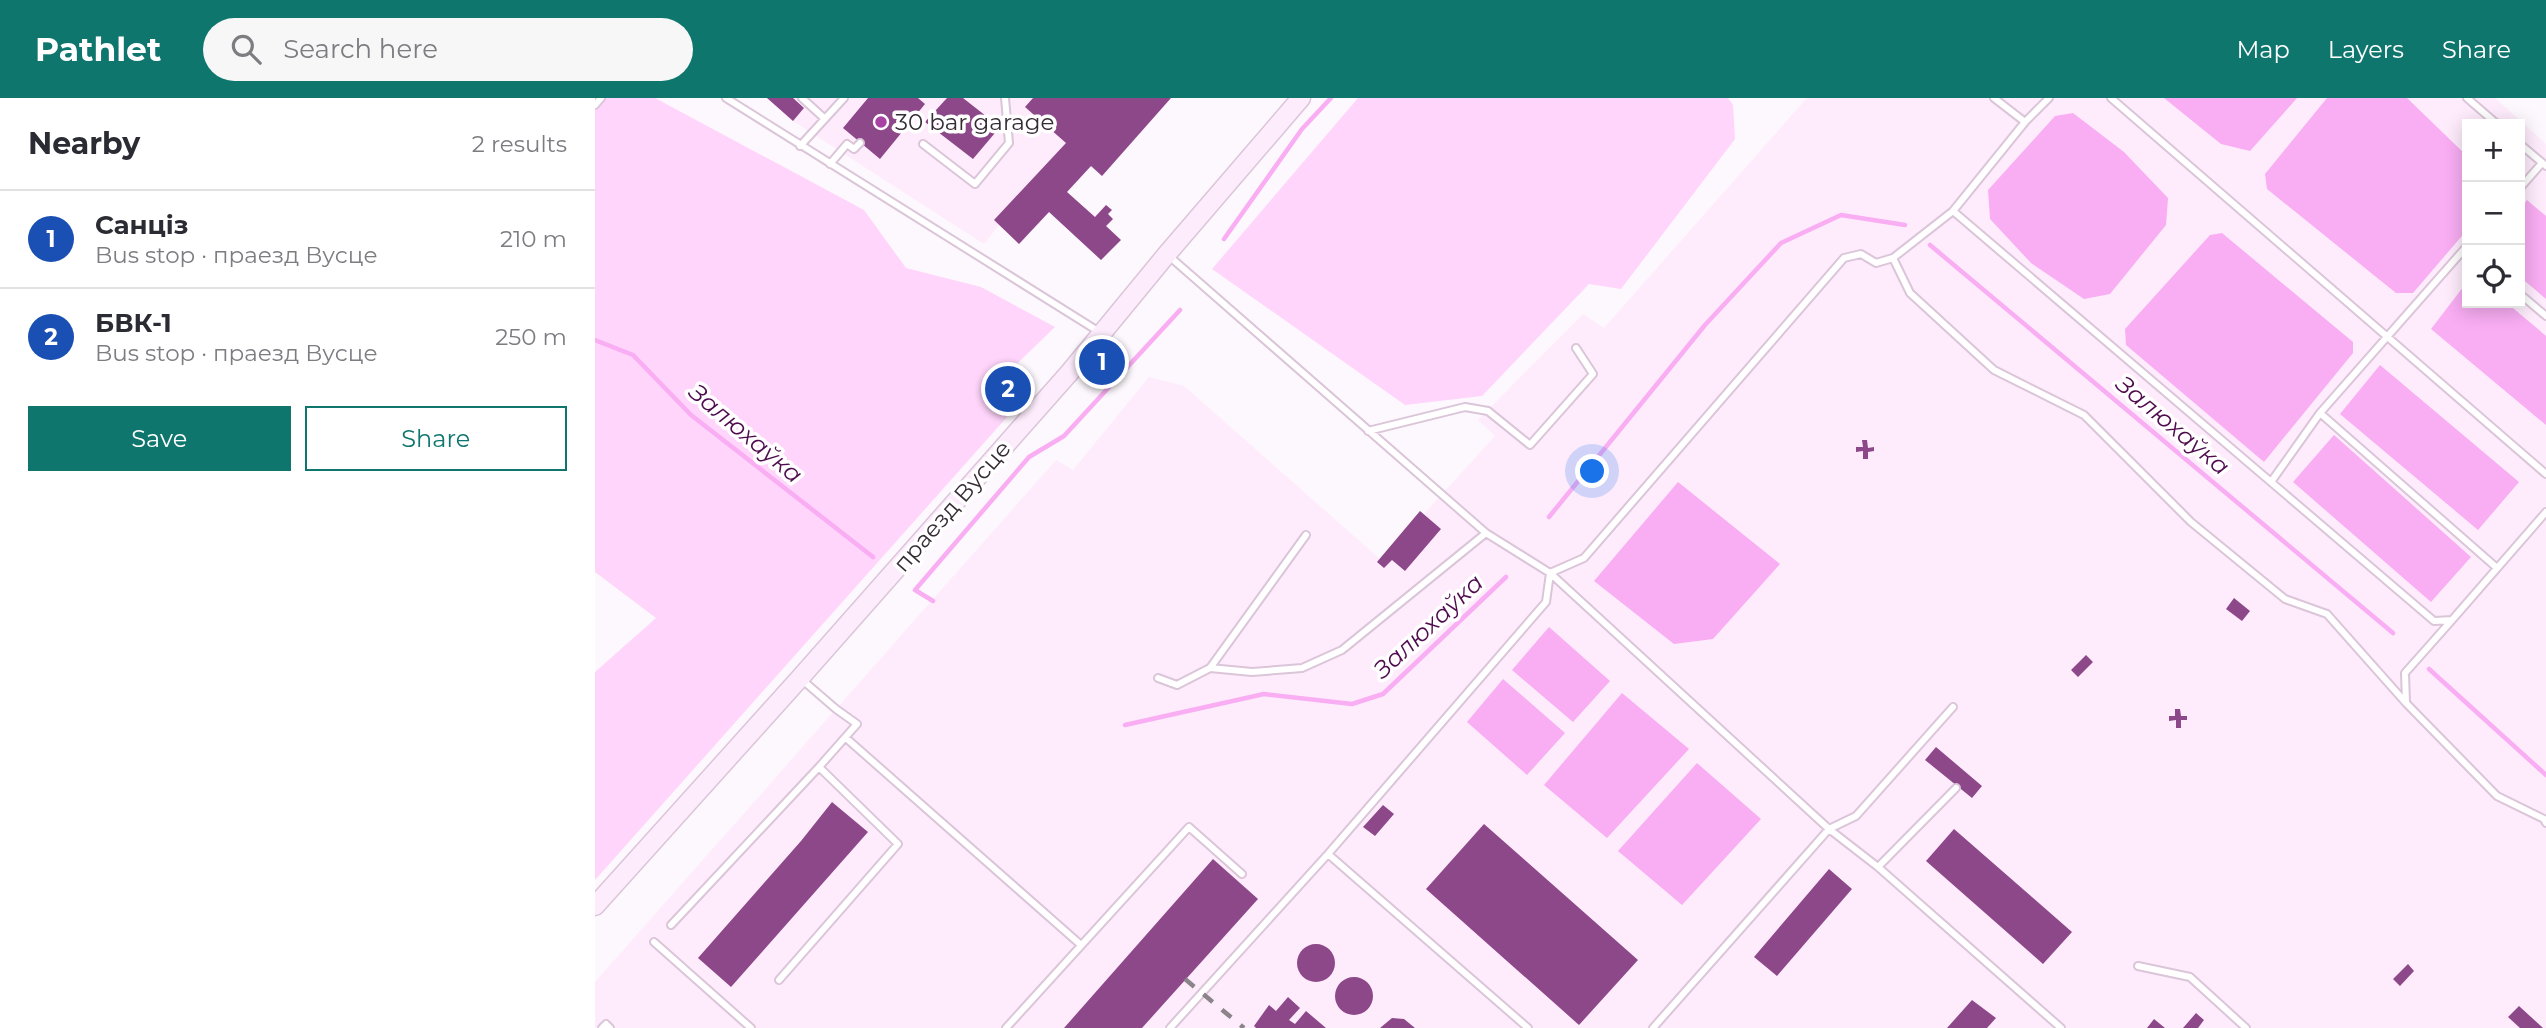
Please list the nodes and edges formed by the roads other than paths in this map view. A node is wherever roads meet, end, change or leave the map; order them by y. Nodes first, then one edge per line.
1 (601, 98) edge
2 (726, 98) edge
3 (802, 98) edge
4 (844, 98) edge
5 (1005, 98) edge
6 (1301, 98) edge
7 (1994, 98) edge
8 (2049, 98) edge
9 (2111, 98) edge
10 (2467, 98) edge
11 (595, 105) edge
12 (825, 119) junction
13 (2491, 119) edge
14 (2025, 122) junction
15 (860, 143) dead end
16 (923, 144) dead end
17 (800, 146) junction
18 (2525, 148) edge
19 (830, 164) junction
20 (2544, 165) edge
21 (2525, 183) edge
22 (1953, 211) junction
23 (2462, 253) edge
24 (1167, 254) junction
25 (1893, 258) junction
26 (2525, 298) edge
27 (2546, 316) edge
28 (1103, 334) junction
29 (2386, 336) junction
30 (1576, 348) dead end
31 (2320, 413) junction
32 (1368, 430) junction
33 (2546, 474) edge
34 (2271, 482) junction
35 (2546, 512) edge
36 (1486, 533) junction
37 (1305, 535) dead end
38 (2497, 568) junction
39 (1550, 573) junction
40 (2452, 620) junction
41 (1210, 668) junction
42 (800, 678) junction
43 (1158, 678) dead end
44 (2406, 703) junction
45 (1952, 707) dead end
46 (846, 738) junction
47 (819, 767) junction
48 (1957, 788) dead end
49 (2546, 823) edge
50 (1829, 829) junction
51 (1328, 854) junction
52 (1878, 867) junction
53 (1242, 873) dead end
54 (595, 906) edge
55 (671, 925) dead end
56 (654, 942) dead end
57 (1081, 945) junction
58 (2138, 966) dead end
59 (779, 980) dead end
60 (602, 1028) edge
61 (610, 1028) edge
62 (751, 1028) edge
63 (1006, 1028) edge
64 (1170, 1028) edge
65 (1528, 1028) edge
66 (1653, 1028) edge
67 (2061, 1028) edge
68 (2245, 1028) edge

1 - 11 lane
2 - 17 lane
3 - 12 lane
4 - 12 lane
5 - 16 lane
6 - 24 street, праезд Вусце
7 - 14 lane
8 - 14 lane
9 - 29 lane
10 - 13 lane
12 - 17 lane
14 - 22 lane
15 - 19 lane
17 - 19 lane
18 - 20 lane
19 - 28 lane
20 - 21 lane
22 - 25 lane
22 - 34 lane
23 - 29 lane
24 - 28 street, праезд Вусце
24 - 32 lane
25 - 39 lane
25 - 44 lane
26 - 27 lane
28 - 42 street, праезд Вусце
29 - 31 lane
29 - 33 lane
30 - 32 lane
31 - 34 lane
31 - 38 lane
32 - 36 lane
34 - 40 lane
35 - 38 lane
36 - 39 lane
36 - 41 lane
37 - 41 lane
38 - 40 lane
39 - 50 lane
39 - 51 lane
40 - 44 lane
41 - 43 lane
42 - 46 lane
42 - 54 street, праезд Вусце
44 - 49 lane
45 - 50 lane
46 - 47 lane
46 - 57 lane
47 - 55 lane
47 - 59 lane
48 - 52 lane
50 - 52 lane
50 - 66 lane
51 - 64 lane
51 - 65 lane
52 - 67 lane
53 - 57 lane
56 - 62 lane
57 - 63 lane
58 - 68 lane
60 - 61 lane

